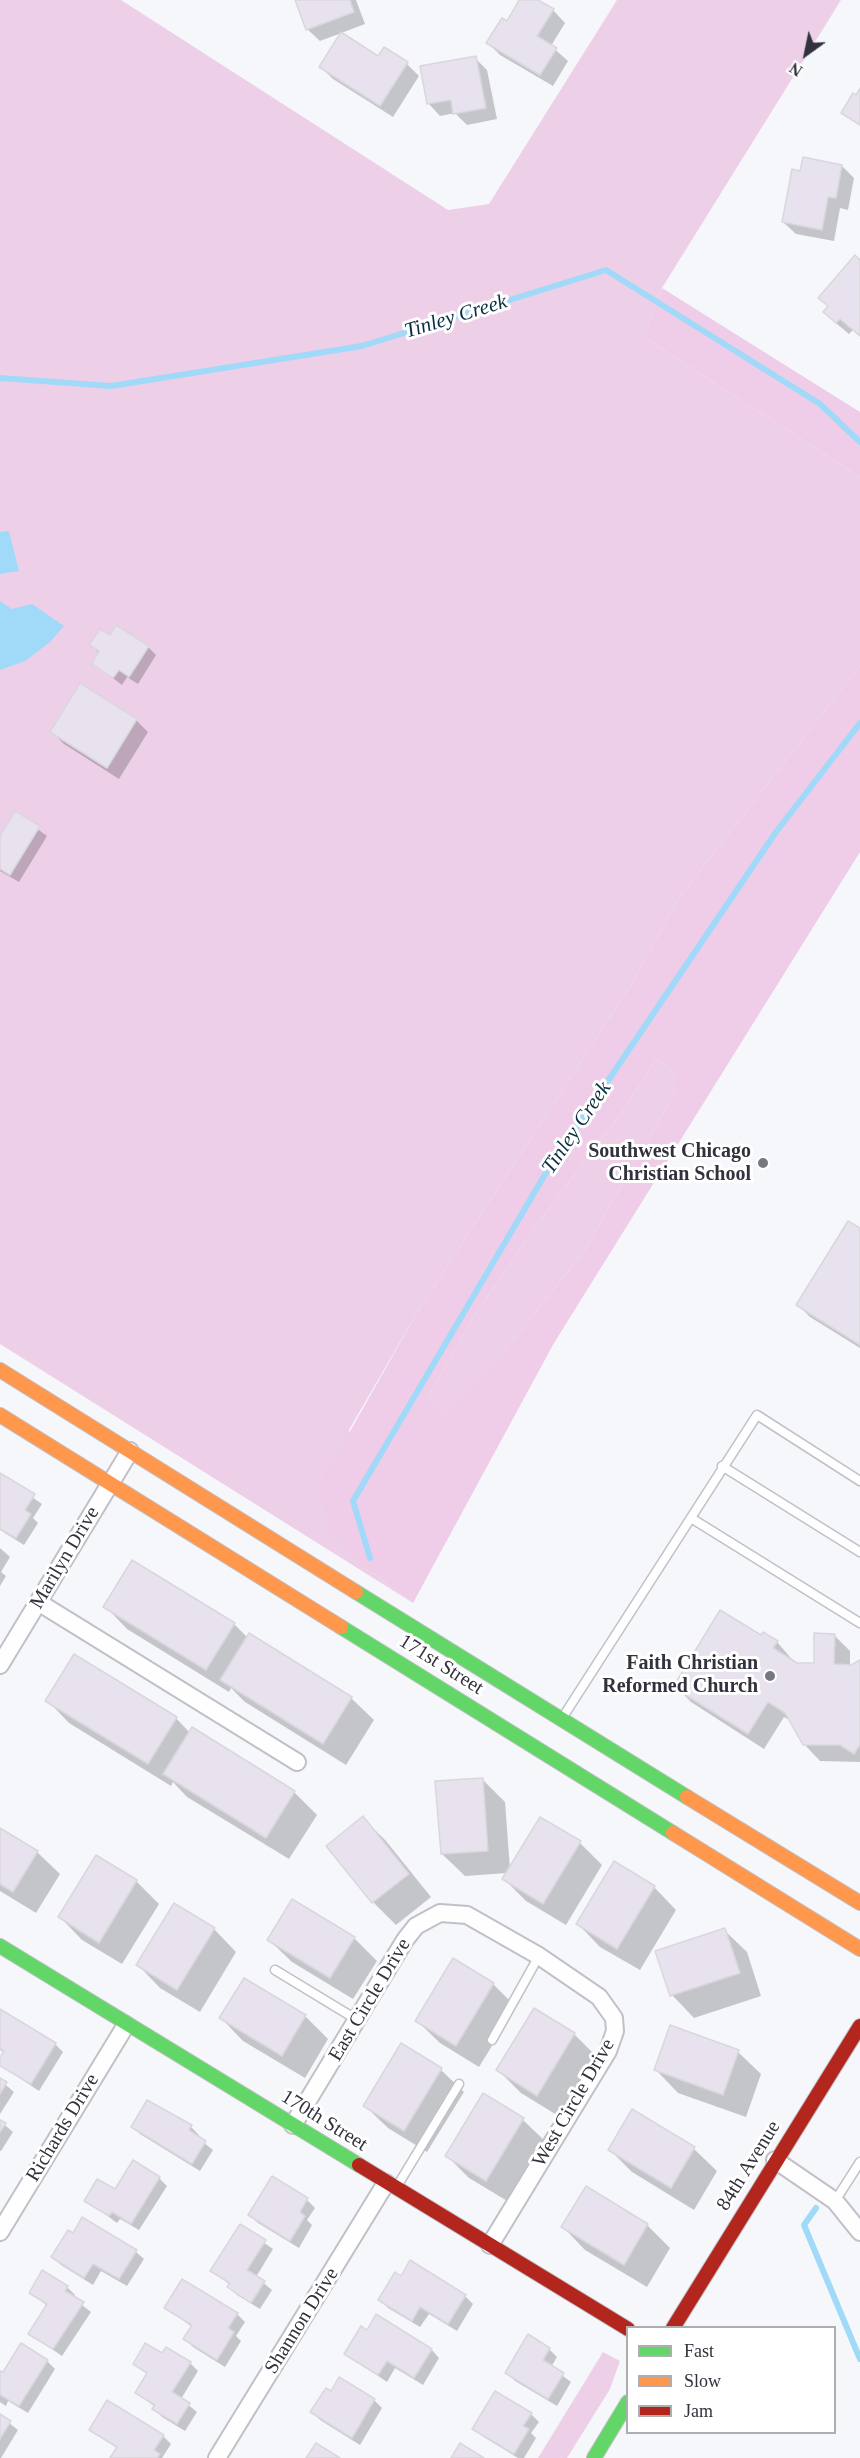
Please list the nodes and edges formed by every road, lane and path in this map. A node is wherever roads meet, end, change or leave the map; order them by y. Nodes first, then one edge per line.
1 (0, 1370) edge
2 (0, 1415) edge
3 (130, 1452) junction
4 (722, 1466) junction
5 (860, 1482) edge
6 (110, 1483) junction
7 (691, 1518) junction
8 (860, 1552) edge
9 (38, 1602) junction
10 (860, 1623) edge
11 (0, 1665) edge
12 (561, 1720) junction
13 (297, 1762) dead end
14 (860, 1903) edge
15 (0, 1946) edge
16 (860, 1949) edge
17 (536, 1954) junction
18 (275, 1970) dead end
19 (358, 2021) junction
20 (126, 2025) junction
21 (860, 2026) edge
22 (492, 2040) dead end
23 (459, 2084) dead end
24 (293, 2125) junction
25 (775, 2160) junction
26 (860, 2162) edge
27 (391, 2186) junction
28 (836, 2201) junction
29 (0, 2232) edge
30 (860, 2232) edge
31 (490, 2245) junction
32 (674, 2326) edge
33 (626, 2328) edge
34 (626, 2404) edge
35 (217, 2458) edge
36 (594, 2458) edge

1 - 3 street, 171st Street
2 - 6 street, 171st Street
3 - 6 street, Marilyn Drive
3 - 12 street, 171st Street
4 - 5 lane
4 - 7 lane
4 - 8 lane
6 - 9 street, Marilyn Drive
6 - 16 street, 171st Street
7 - 10 lane
7 - 12 lane
9 - 11 street, Marilyn Drive
9 - 13 street
12 - 14 street, 171st Street
15 - 20 street, 170th Street
17 - 19 street, East Circle Drive
17 - 22 lane
17 - 31 street, West Circle Drive
18 - 19 lane
19 - 24 street, East Circle Drive
20 - 24 street, 170th Street
20 - 29 street, Richards Drive
21 - 25 street, 84th Avenue
23 - 27 lane
24 - 27 street, 170th Street
25 - 28 street
25 - 32 street, 84th Avenue
26 - 28 lane
27 - 31 street, 170th Street
27 - 35 street, Shannon Drive
28 - 30 street
31 - 33 street, 170th Street
34 - 36 street

